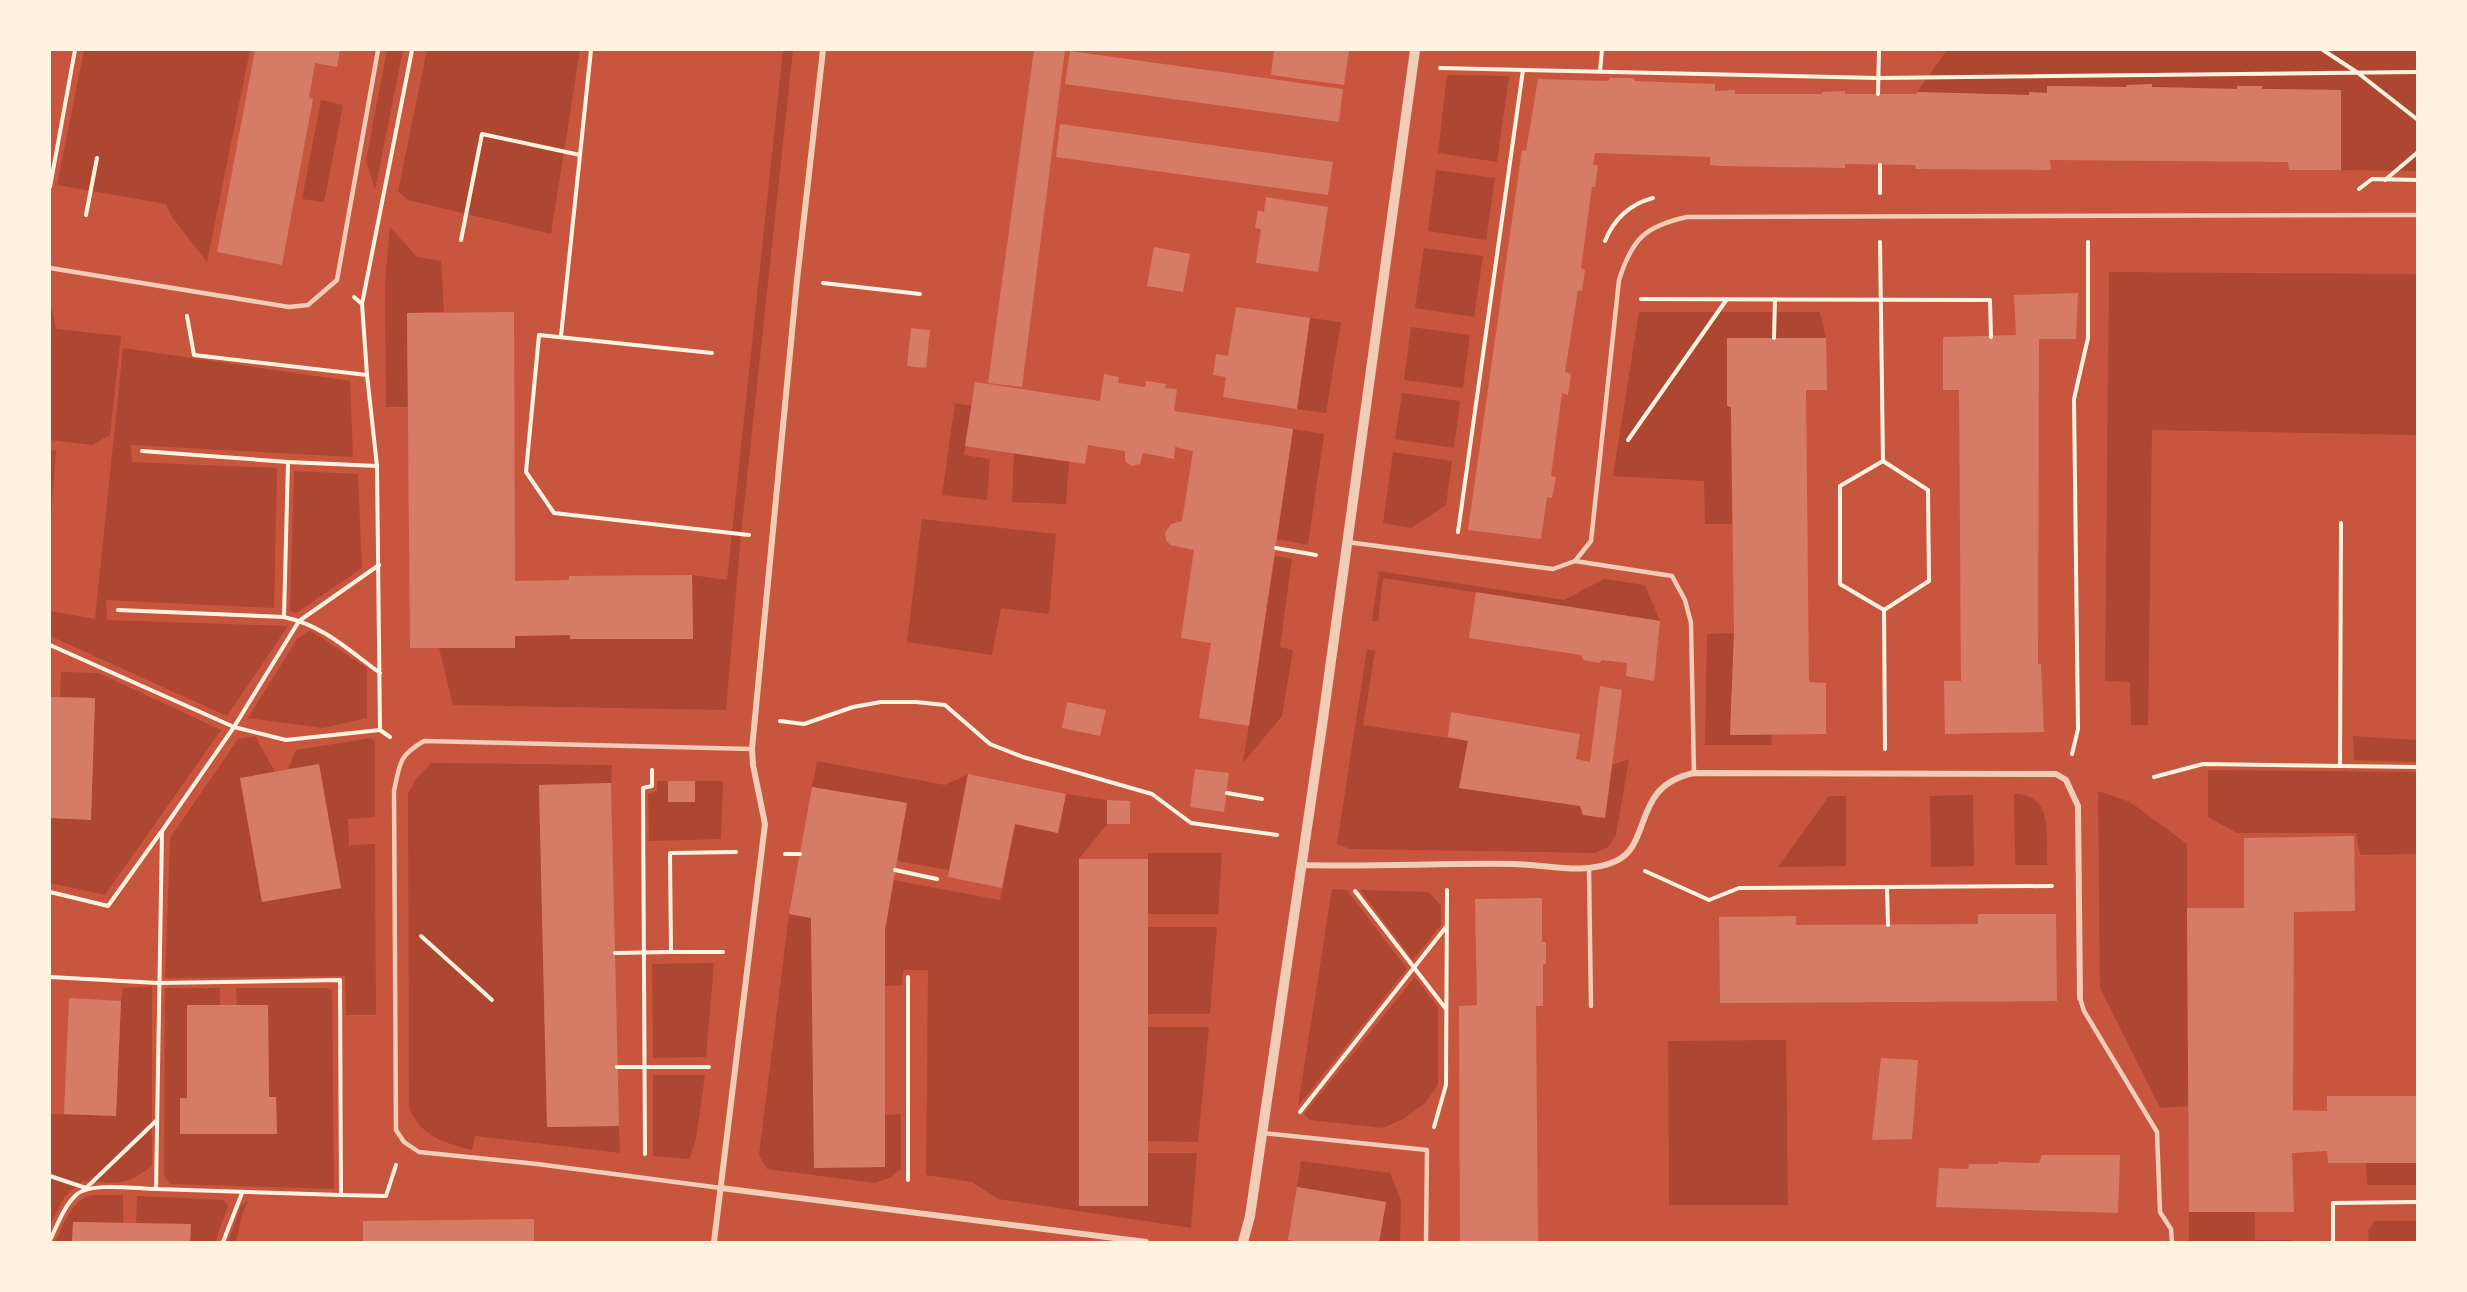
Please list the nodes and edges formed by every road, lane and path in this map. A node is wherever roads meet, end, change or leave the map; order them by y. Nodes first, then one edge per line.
1 (75, 50) edge
2 (378, 50) edge
3 (412, 50) edge
4 (591, 50) edge
5 (823, 50) edge
6 (1415, 50) edge
7 (1602, 50) edge
8 (1879, 50) edge
9 (2323, 50) edge
10 (1437, 68) dead end
11 (1523, 70) junction
12 (1599, 71) junction
13 (2418, 72) edge
14 (2358, 73) junction
15 (1878, 78) junction
16 (1878, 94) dead end
17 (2418, 120) edge
18 (2418, 152) edge
19 (580, 154) junction
20 (97, 158) dead end
21 (2385, 180) junction
22 (2418, 180) edge
23 (50, 187) edge
24 (2354, 193) dead end
25 (1880, 196) dead end
26 (1891, 196) dead end
27 (1656, 197) dead end
28 (87, 215) dead end
29 (2418, 215) edge
30 (1880, 217) junction
31 (2088, 217) junction
32 (461, 240) dead end
33 (1603, 246) dead end
34 (50, 268) edge
35 (337, 280) junction
36 (796, 280) junction
37 (182, 289) junction
38 (920, 294) dead end
39 (1881, 298) junction
40 (1617, 299) junction
41 (1726, 299) junction
42 (1775, 299) junction
43 (362, 304) junction
44 (561, 336) junction
45 (1991, 337) dead end
46 (1774, 338) dead end
47 (712, 353) dead end
48 (367, 375) junction
49 (1624, 446) dead end
50 (142, 451) dead end
51 (1883, 461) junction
52 (288, 462) junction
53 (377, 466) junction
54 (2341, 523) dead end
55 (741, 534) dead end
56 (1347, 542) junction
57 (1276, 548) dead end
58 (1317, 555) dead end
59 (1455, 556) junction
60 (1575, 561) junction
61 (379, 565) junction
62 (118, 610) dead end
63 (1884, 610) junction
64 (284, 617) junction
65 (299, 621) junction
66 (50, 645) edge
67 (381, 674) junction
68 (774, 720) dead end
69 (234, 727) junction
70 (652, 747) junction
71 (752, 749) junction
72 (2340, 766) junction
73 (2418, 767) edge
74 (1694, 773) junction
75 (1885, 774) junction
76 (2154, 777) dead end
77 (2066, 780) junction
78 (1227, 793) dead end
79 (1262, 799) dead end
80 (162, 831) junction
81 (1305, 838) junction
82 (761, 854) junction
83 (1620, 860) junction
84 (1447, 864) junction
85 (1302, 865) junction
86 (1336, 867) junction
87 (1589, 869) junction
88 (895, 870) dead end
89 (937, 879) dead end
90 (2079, 885) junction
91 (1887, 887) junction
92 (50, 892) edge
93 (394, 912) junction
94 (1888, 925) dead end
95 (1446, 927) junction
96 (671, 952) junction
97 (615, 953) dead end
98 (644, 953) junction
99 (750, 954) junction
100 (1414, 967) junction
101 (50, 977) edge
102 (908, 977) dead end
103 (158, 982) junction
104 (2080, 998) joint
105 (492, 1000) dead end
106 (1591, 1006) dead end
107 (1446, 1009) junction
108 (617, 1067) dead end
109 (645, 1067) junction
110 (710, 1067) dead end
111 (1299, 1113) dead end
112 (158, 1119) junction
113 (1262, 1133) junction
114 (404, 1142) junction
115 (1427, 1150) junction
116 (645, 1164) dead end
117 (50, 1176) edge
118 (908, 1180) dead end
119 (87, 1188) junction
120 (721, 1188) junction
121 (156, 1190) junction
122 (242, 1193) junction
123 (341, 1195) junction
124 (2418, 1202) edge
125 (50, 1240) edge
126 (223, 1242) edge
127 (714, 1242) edge
128 (1146, 1242) edge
129 (1243, 1242) edge
130 (1426, 1242) edge
131 (2172, 1242) edge
132 (2333, 1242) edge

1 - 23 path
2 - 35 lane
3 - 43 path
4 - 19 path
5 - 36 street
6 - 56 street
7 - 12 path
8 - 15 path
9 - 14 path
10 - 11 path
11 - 12 path
11 - 59 path
12 - 15 path
13 - 14 path
14 - 15 path
14 - 17 path
15 - 16 path
18 - 21 path
19 - 32 path
19 - 44 path
20 - 28 path
21 - 22 path
21 - 24 path
25 - 26 path
27 - 33 path
29 - 31 lane
30 - 31 lane
30 - 39 path
30 - 40 lane
31 - 77 path
34 - 37 lane
35 - 37 lane
35 - 43 path
36 - 38 path
36 - 71 street
37 - 48 path
39 - 42 path
39 - 45 path
39 - 51 path
40 - 41 path
40 - 60 lane
41 - 42 path
41 - 49 path
42 - 46 path
43 - 48 path
44 - 47 path
44 - 55 path
48 - 53 path
50 - 52 path
51 - 63 path
51 - 63 path
52 - 53 path
52 - 64 path
53 - 61 path
54 - 72 path
56 - 59 lane
56 - 81 street
57 - 58 path
59 - 60 lane
60 - 74 lane
61 - 65 path
61 - 67 path
62 - 64 path
63 - 75 path
64 - 65 path
65 - 67 path
65 - 69 path
66 - 69 path
67 - 69 path
68 - 81 path
69 - 80 path
70 - 71 lane
70 - 93 lane
70 - 98 path
71 - 82 street
72 - 73 path
72 - 76 path
74 - 75 street
74 - 83 street
75 - 77 street
77 - 90 street
78 - 79 path
80 - 92 path
80 - 103 path
81 - 85 street
82 - 96 path
82 - 99 street
83 - 87 street
83 - 91 path
84 - 86 street
84 - 87 street
84 - 95 path
85 - 86 street
85 - 113 street
86 - 100 path
87 - 106 lane
88 - 89 path
90 - 91 path
90 - 104 street
91 - 94 path
93 - 105 path
93 - 114 lane
95 - 100 path
95 - 107 path
96 - 98 path
96 - 99 path
97 - 98 path
98 - 109 path
99 - 120 street
100 - 107 path
100 - 111 path
101 - 103 path
102 - 118 path
103 - 112 path
103 - 123 path
104 - 131 lane
107 - 115 path
108 - 109 path
109 - 110 path
109 - 116 path
112 - 119 path
112 - 121 path
113 - 115 lane
113 - 129 street
114 - 120 lane
114 - 123 path
115 - 130 lane
117 - 119 path
119 - 121 path
119 - 125 path
120 - 127 street
120 - 128 street
121 - 122 path
122 - 123 path
122 - 126 path
124 - 132 path

